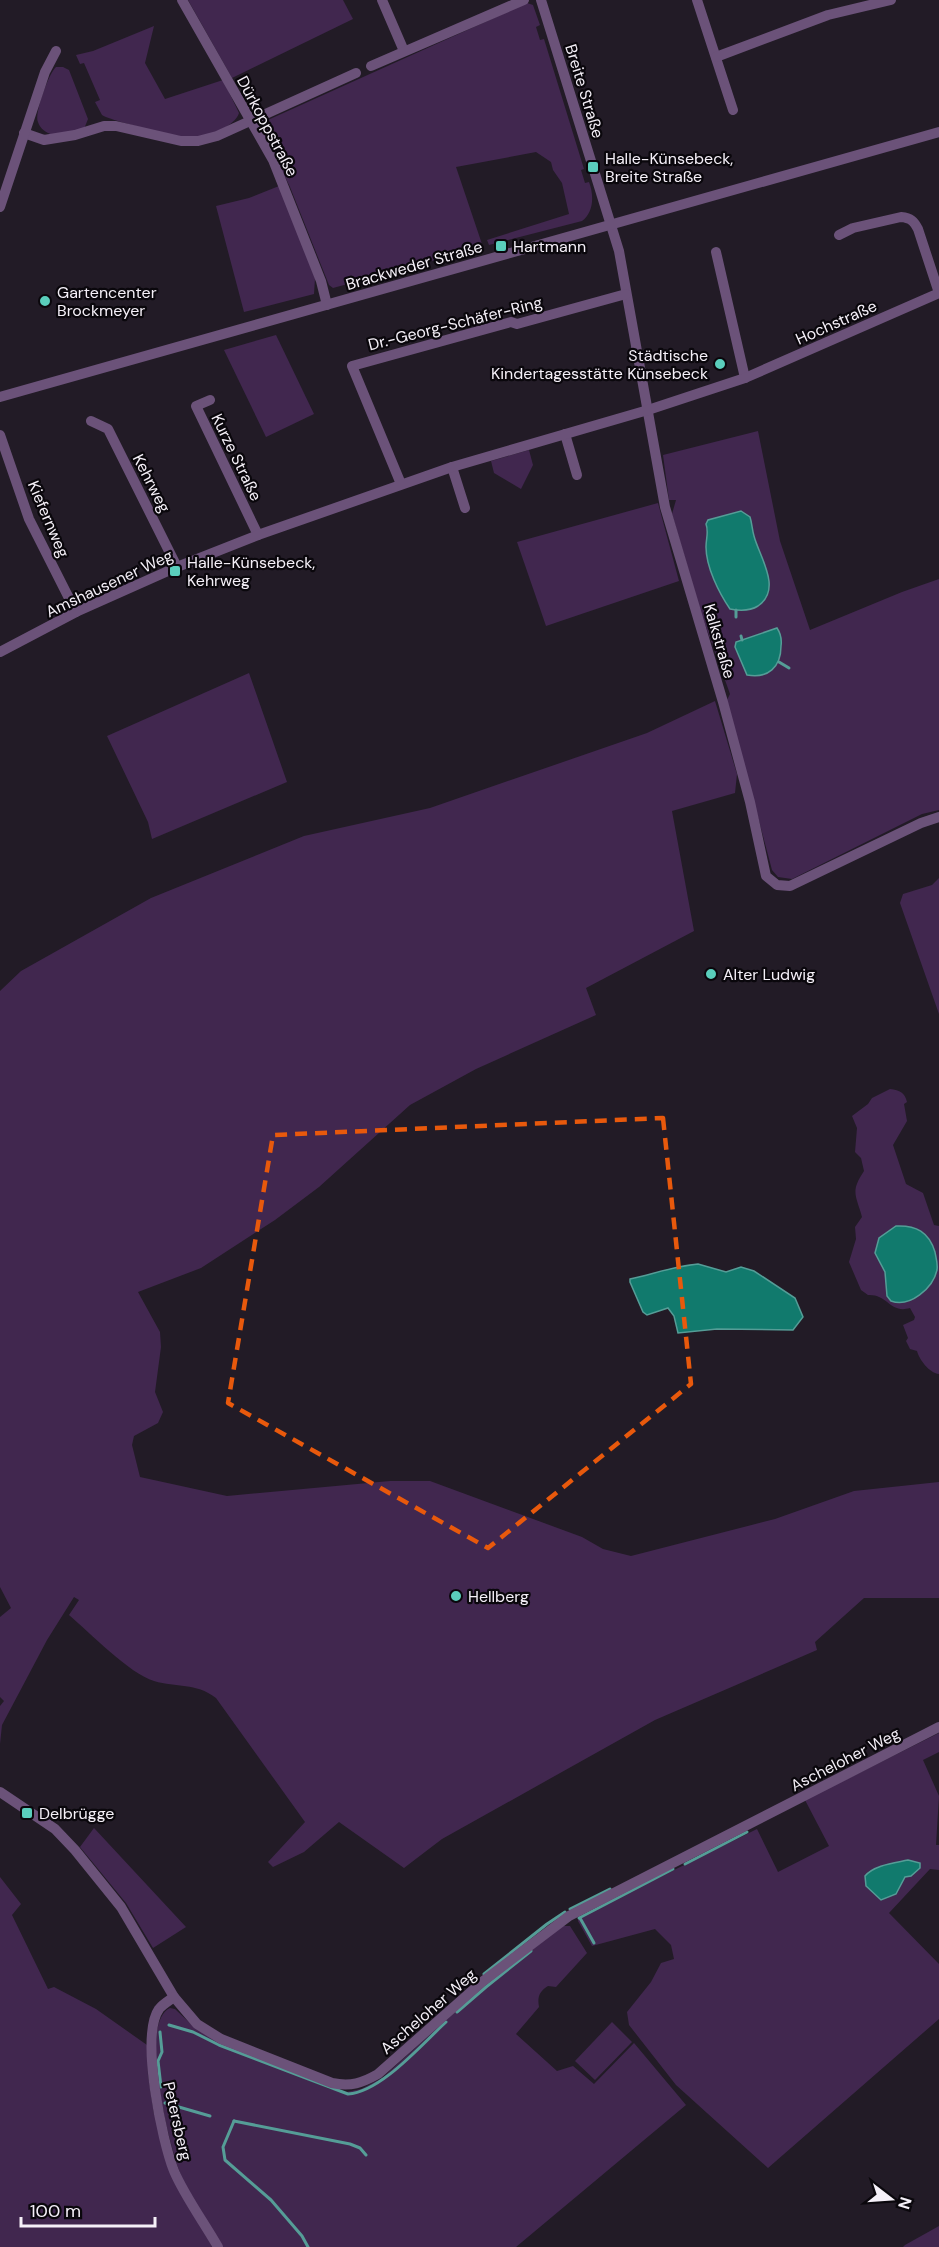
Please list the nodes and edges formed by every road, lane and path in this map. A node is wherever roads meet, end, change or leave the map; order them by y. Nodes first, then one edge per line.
1 (182, 0) edge
2 (382, 0) edge
3 (524, 0) edge
4 (541, 0) edge
5 (697, 0) edge
6 (891, 0) edge
7 (56, 51) dead end
8 (404, 51) junction
9 (716, 57) junction
10 (371, 66) dead end
11 (356, 72) dead end
12 (733, 110) dead end
13 (249, 120) junction
14 (939, 132) edge
15 (24, 133) junction
16 (0, 207) edge
17 (611, 225) junction
18 (839, 235) dead end
19 (716, 252) dead end
20 (939, 293) edge
21 (626, 294) junction
22 (327, 305) junction
23 (745, 378) junction
24 (0, 397) edge
25 (210, 400) dead end
26 (648, 410) junction
27 (91, 421) dead end
28 (565, 434) junction
29 (0, 435) edge
30 (452, 467) junction
31 (577, 475) dead end
32 (401, 484) junction
33 (465, 508) dead end
34 (258, 535) junction
35 (177, 567) junction
36 (76, 612) junction
37 (0, 652) edge
38 (939, 817) edge
39 (939, 1727) edge
40 (0, 1792) edge
41 (174, 1997) junction
42 (218, 2247) edge

1 - 13 street, Dürkoppstraße
2 - 8 street
3 - 8 street
4 - 17 street, Breite Straße
5 - 9 street
6 - 9 street
7 - 15 street
8 - 10 street
9 - 12 street
11 - 13 street
13 - 15 street
13 - 22 street, Dürkoppstraße
14 - 17 street, Brackweder Straße
15 - 16 street
17 - 21 street, Kalkstraße
17 - 22 street, Brackweder Straße
18 - 20 street
19 - 23 street
20 - 23 street, Hochstraße
21 - 26 street, Kalkstraße
21 - 32 street, Dr.-Georg-Schäfer-Ring
22 - 24 street, Brackweder Straße
23 - 26 street, Hochstraße
25 - 34 street, Kurze Straße
26 - 28 street
26 - 38 street, Kalkstraße
27 - 35 street, Kehrweg
28 - 30 street
28 - 31 street
29 - 36 street, Kiefernweg
30 - 32 street
30 - 33 street
32 - 34 street, Amshausener Weg
34 - 35 street, Amshausener Weg
35 - 36 street, Amshausener Weg
36 - 37 street, Amshausener Weg
39 - 41 street, Ascheloher Weg
40 - 41 street, Ascheloher Weg
41 - 42 street, Petersberg

